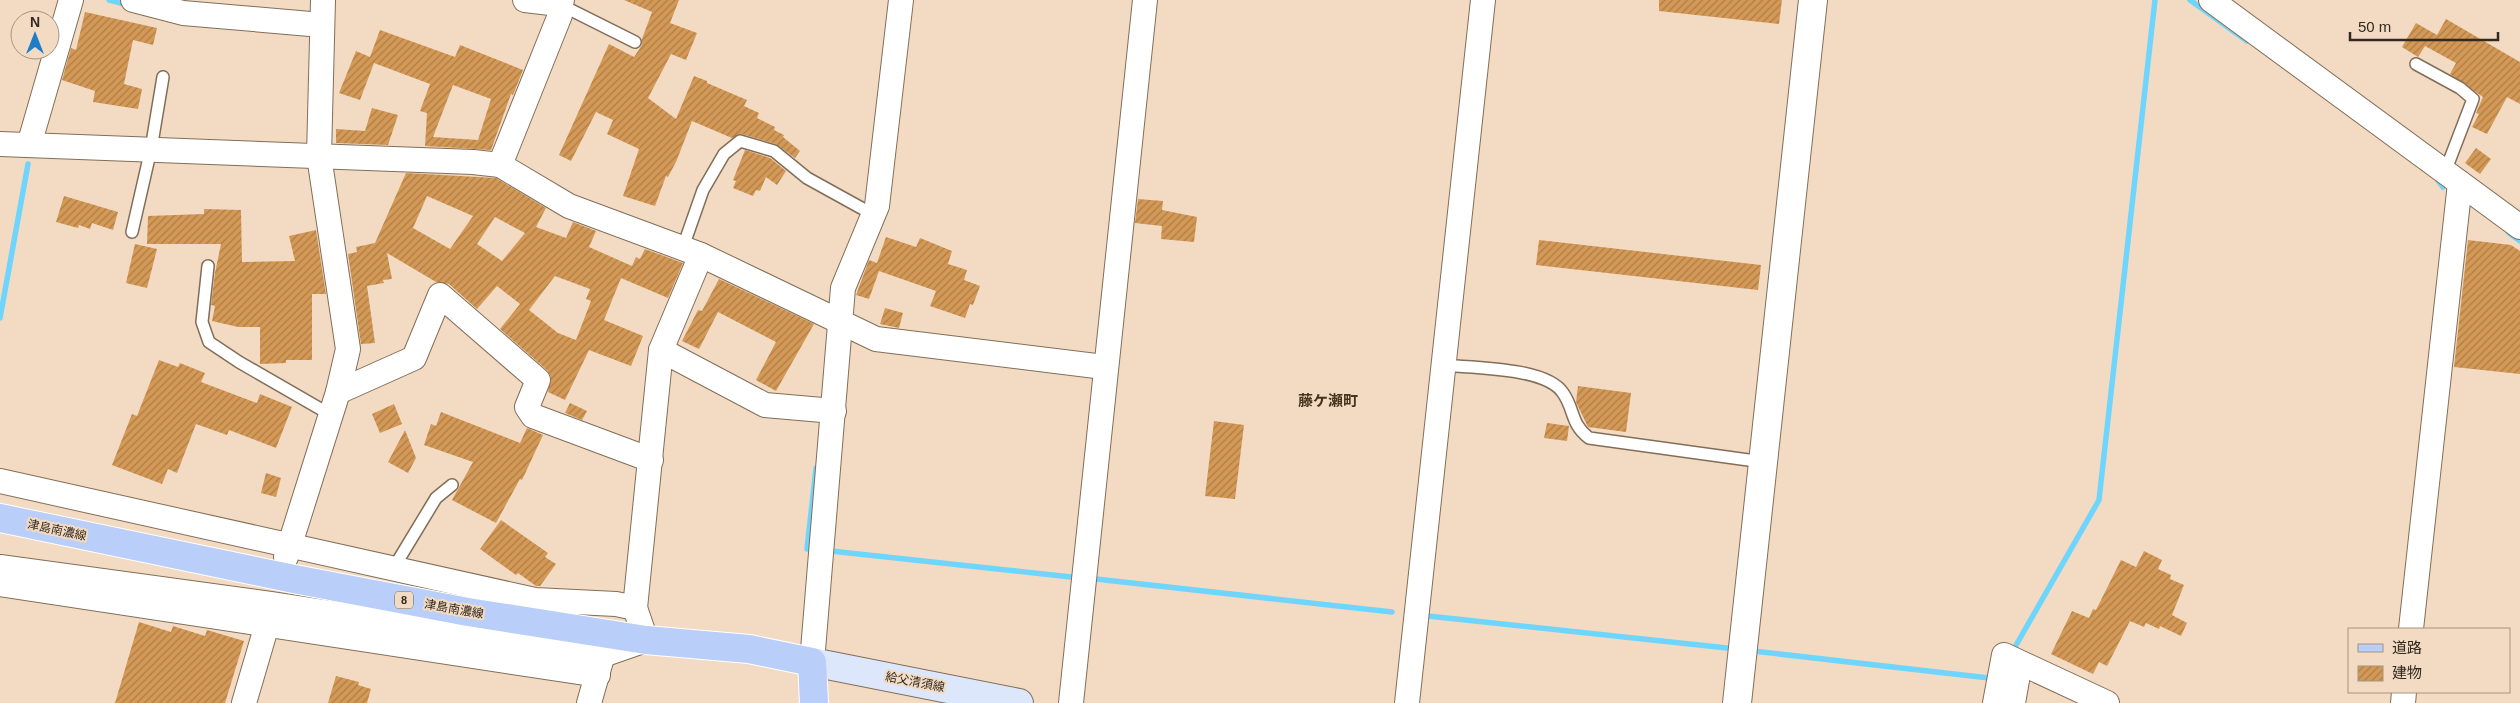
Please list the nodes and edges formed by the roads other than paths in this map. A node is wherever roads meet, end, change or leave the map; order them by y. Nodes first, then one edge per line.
1 (71, 0) edge
2 (133, 0) edge
3 (323, 0) edge
4 (525, 0) edge
5 (901, 0) edge
6 (1145, 0) edge
7 (1483, 0) edge
8 (1813, 0) edge
9 (2211, 0) edge
10 (560, 2) edge
11 (322, 25) junction
12 (635, 42) dead end
13 (2416, 64) dead end
14 (163, 77) dead end
15 (0, 144) edge
16 (29, 145) junction
17 (151, 149) junction
18 (319, 156) junction
19 (500, 165) junction
20 (2453, 178) junction
21 (874, 215) junction
22 (2520, 227) edge
23 (132, 232) dead end
24 (692, 251) junction
25 (208, 266) dead end
26 (840, 322) junction
27 (661, 350) junction
28 (1442, 365) junction
29 (1104, 367) junction
30 (338, 392) junction
31 (834, 411) junction
32 (331, 415) junction
33 (651, 460) junction
34 (1763, 462) junction
35 (0, 481) edge
36 (452, 485) dead end
37 (0, 518) edge
38 (287, 551) junction
39 (0, 567) edge
40 (393, 569) junction
41 (0, 584) edge
42 (635, 608) junction
43 (271, 609) junction
44 (2411, 628) edge
45 (646, 640) junction
46 (812, 662) junction
47 (2020, 662) junction
48 (600, 665) junction
49 (1011, 702) edge
50 (244, 703) edge
51 (589, 703) edge
52 (814, 703) edge
53 (1070, 703) edge
54 (1407, 703) edge
55 (1737, 703) edge
56 (1995, 703) edge
57 (2013, 703) edge
58 (2107, 703) edge

1 - 16 street
2 - 11 street
3 - 11 street
4 - 10 street
5 - 21 street
6 - 29 street
7 - 28 street
8 - 34 street
9 - 20 street
10 - 12 lane
10 - 19 street
11 - 18 street
13 - 20 lane
14 - 17 lane
15 - 16 street
16 - 17 street
17 - 18 street
17 - 23 lane
18 - 19 street
18 - 30 street
19 - 24 street
20 - 22 street
20 - 44 street
21 - 24 lane
21 - 26 street
24 - 26 street
24 - 27 street
25 - 32 lane
26 - 29 street
26 - 31 street
27 - 31 street
27 - 33 street
28 - 34 lane
28 - 54 street
29 - 53 street
30 - 32 street
30 - 33 street
31 - 46 street
32 - 38 street
33 - 42 street
34 - 55 street
35 - 38 street
36 - 40 lane
37 - 45 main road, 津島南濃線 / 8
38 - 40 street
39 - 43 street
40 - 42 street
41 - 43 street
42 - 45 street
43 - 48 street
43 - 50 street
45 - 46 main road, 津島南濃線 / 8
45 - 48 street
46 - 49 main road, 給父清須線
46 - 52 main road
47 - 56 street
47 - 57 street
47 - 58 street
48 - 51 street

